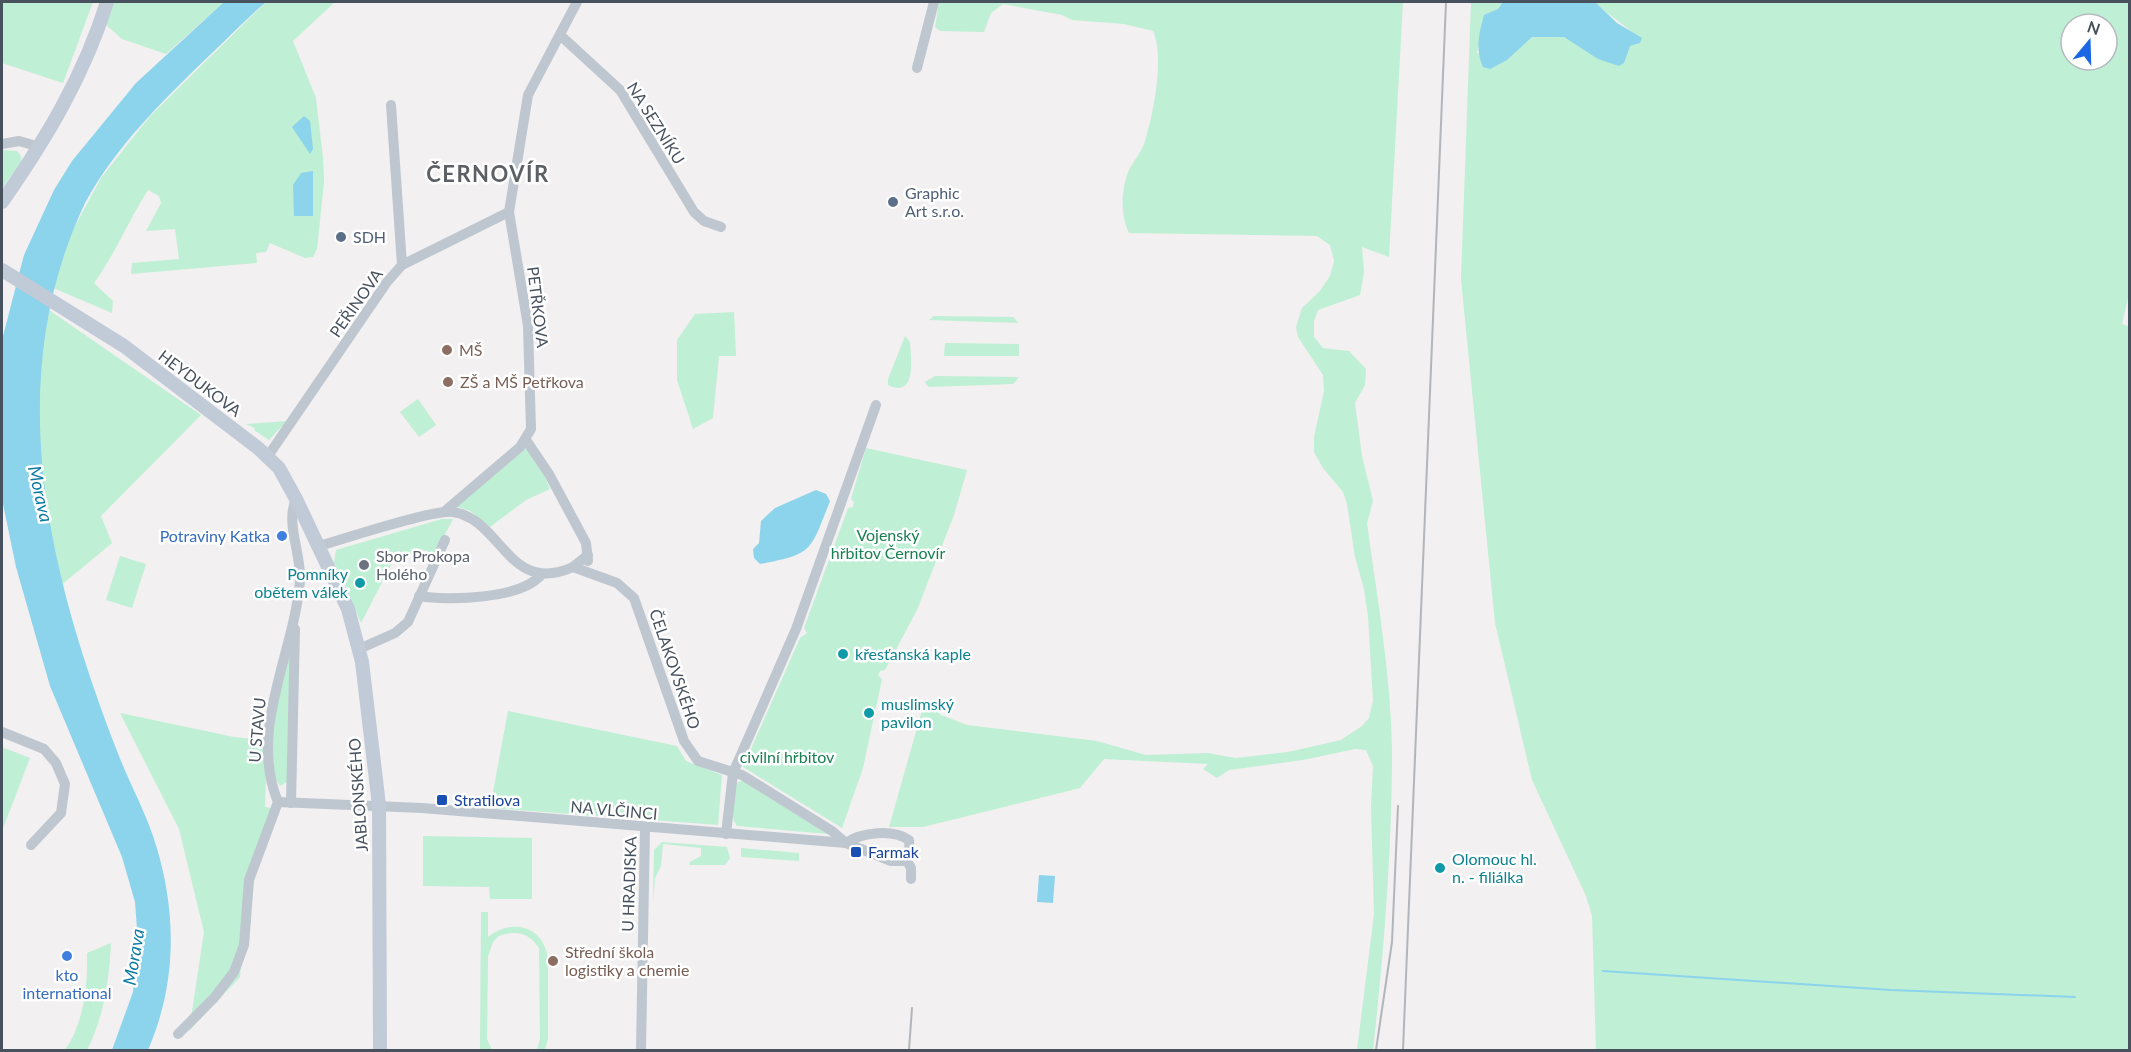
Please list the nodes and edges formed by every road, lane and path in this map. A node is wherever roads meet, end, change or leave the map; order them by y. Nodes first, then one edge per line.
1 (107, 2) edge
2 (577, 2) edge
3 (934, 2) edge
4 (560, 35) junction
5 (918, 68) dead end
6 (391, 105) dead end
7 (2, 144) edge
8 (40, 147) junction
9 (2, 202) edge
10 (509, 212) junction
11 (721, 227) dead end
12 (402, 265) junction
13 (2, 270) edge
14 (876, 405) dead end
15 (526, 440) junction
16 (268, 456) junction
17 (296, 499) junction
18 (445, 511) junction
19 (445, 540) dead end
20 (319, 546) junction
21 (588, 555) junction
22 (573, 567) junction
23 (586, 572) junction
24 (541, 575) junction
25 (419, 596) junction
26 (294, 625) junction
27 (359, 649) junction
28 (2, 732) edge
29 (733, 773) junction
30 (278, 802) junction
31 (291, 803) junction
32 (379, 805) junction
33 (645, 827) junction
34 (726, 834) junction
35 (846, 843) junction
36 (31, 845) dead end
37 (907, 861) junction
38 (911, 879) dead end
39 (178, 1034) dead end
40 (380, 1050) edge
41 (641, 1050) edge

1 - 8 street
2 - 4 street, PETŘKOVA
3 - 5 street
4 - 10 street, PETŘKOVA
4 - 11 street, NA SEZNÍKU
6 - 12 street
7 - 8 street
8 - 9 street
10 - 12 street, PEŘINOVA
10 - 15 street, PETŘKOVA
12 - 16 street, PEŘINOVA
13 - 16 street, HEYDUKOVA
14 - 29 street
15 - 18 street
15 - 21 street
16 - 17 street, HEYDUKOVA
17 - 20 street, HEYDUKOVA
17 - 26 street, U STAVU
18 - 20 street
18 - 24 street
19 - 25 street
20 - 27 street, JABLONSKÉHO
21 - 22 street
21 - 23 street
22 - 23 street, ČELAKOVSKÉHO
22 - 24 street
23 - 29 street, ČELAKOVSKÉHO
24 - 25 street
25 - 27 street
26 - 30 street, U STAVU
26 - 31 street, U STAVU
27 - 32 street, JABLONSKÉHO
28 - 36 street
29 - 34 street
29 - 35 street, ČELAKOVSKÉHO
30 - 31 street
30 - 39 street
31 - 32 street
32 - 33 street, NA VLČINCI
32 - 40 street, JABLONSKÉHO
33 - 34 street, NA VLČINCI
33 - 41 street, U HRADISKA
34 - 35 street, NA VLČINCI
35 - 37 street, NA VLČINCI
35 - 37 street, NA VLČINCI
37 - 38 street

